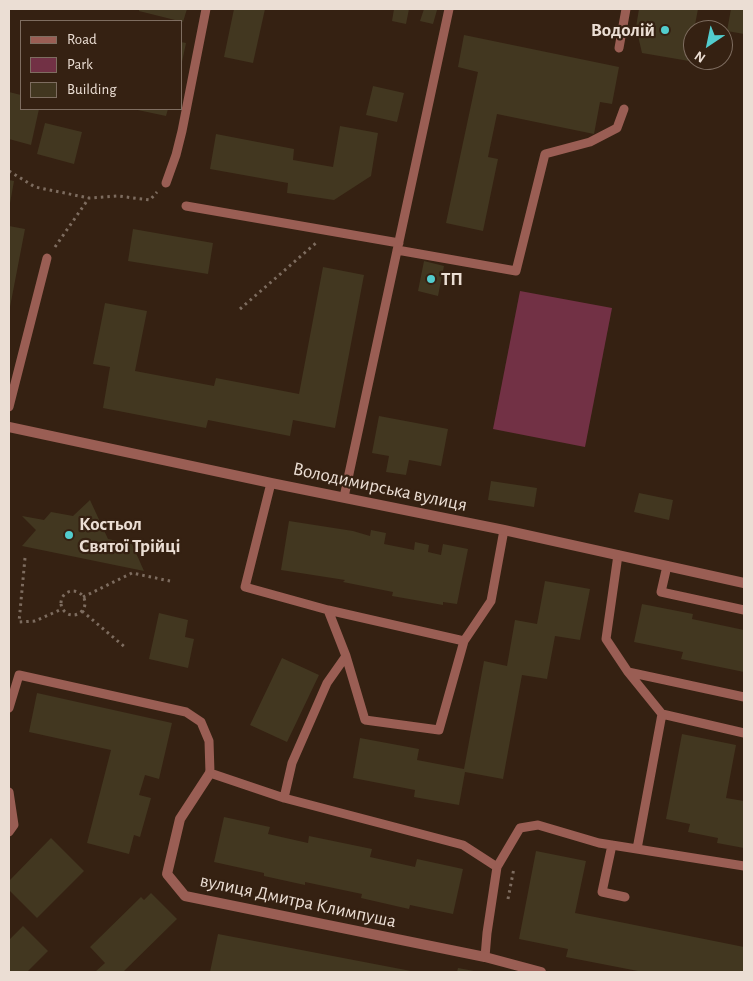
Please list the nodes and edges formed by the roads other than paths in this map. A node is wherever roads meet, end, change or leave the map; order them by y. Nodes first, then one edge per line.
1 (206, 9) edge
2 (449, 9) edge
3 (626, 9) edge
4 (619, 48) dead end
5 (624, 109) dead end
6 (166, 183) road end
7 (186, 206) dead end
8 (398, 246) junction
9 (47, 258) road end
10 (9, 407) edge
11 (9, 427) edge
12 (271, 483) junction
13 (344, 497) junction
14 (504, 530) junction
15 (618, 555) junction
16 (667, 566) junction
17 (744, 583) edge
18 (328, 610) junction
19 (744, 610) edge
20 (464, 641) junction
21 (346, 656) junction
22 (628, 672) junction
23 (744, 697) edge
24 (9, 708) edge
25 (662, 714) junction
26 (744, 733) edge
27 (210, 772) junction
28 (9, 792) edge
29 (284, 798) junction
30 (9, 832) edge
31 (612, 845) junction
32 (637, 849) junction
33 (744, 866) edge
34 (497, 867) junction
35 (625, 897) dead end
36 (485, 957) junction
37 (517, 969) edge
38 (541, 972) edge

1 - 6 lane
2 - 8 lane
3 - 4 lane
5 - 8 lane
7 - 8 lane
8 - 13 lane
9 - 10 lane
11 - 12 street, Володимирська вулиця
12 - 13 street, Володимирська вулиця
12 - 18 lane
13 - 14 street, Володимирська вулиця
14 - 15 street, Володимирська вулиця
14 - 20 lane
15 - 16 street, Володимирська вулиця
15 - 22 lane
16 - 17 street, Володимирська вулиця
16 - 19 lane
18 - 20 lane
18 - 21 lane
20 - 21 lane
21 - 29 lane
22 - 23 lane
22 - 25 lane
24 - 27 lane
25 - 26 lane
25 - 32 lane
27 - 29 lane
27 - 36 street, вулиця Дмитра Климпуша
28 - 30 lane
29 - 34 lane
31 - 32 lane
31 - 34 lane
31 - 35 lane
32 - 33 lane
34 - 36 lane
36 - 37 street, вулиця Дмитра Климпуша
37 - 38 street, вулиця Дмитра Климпуша

